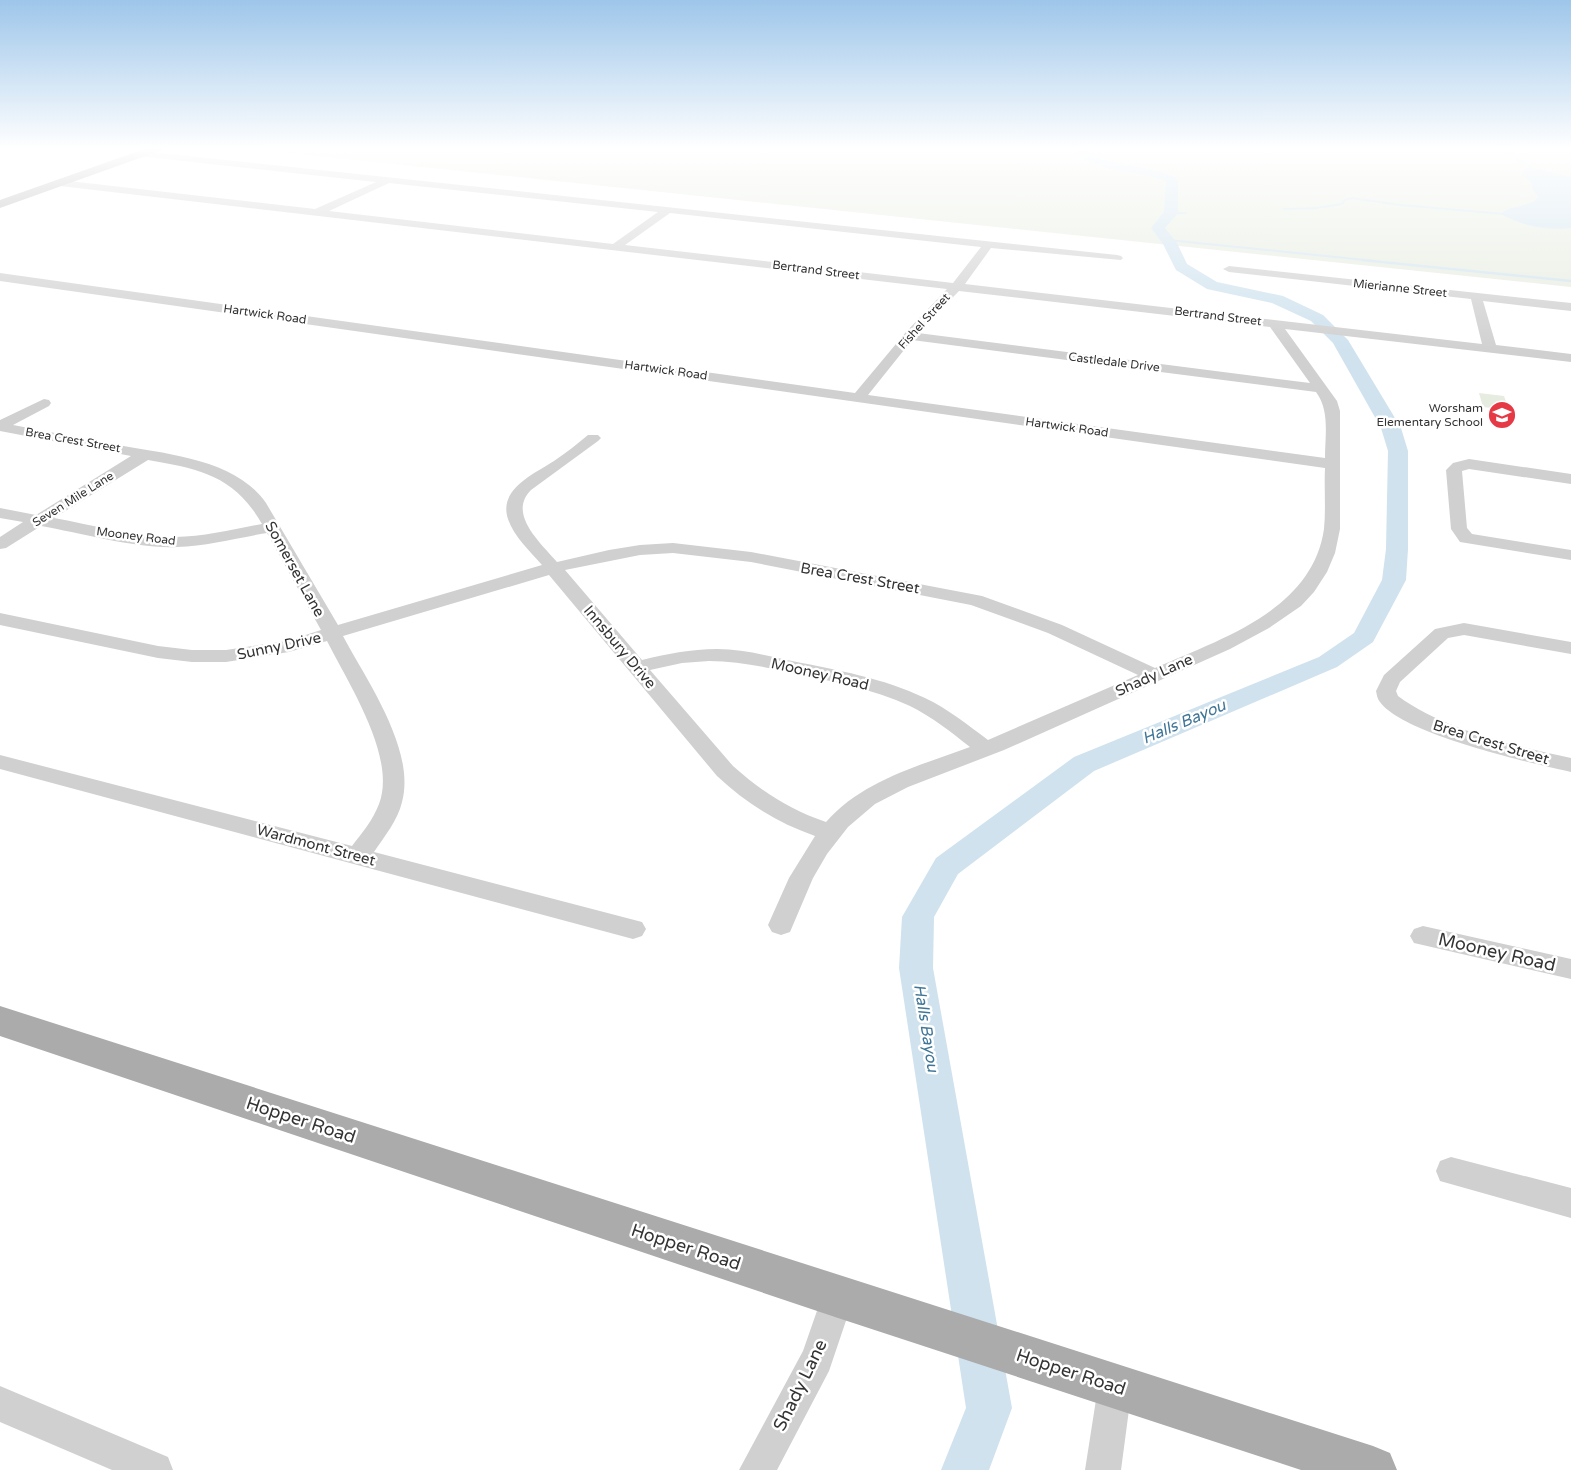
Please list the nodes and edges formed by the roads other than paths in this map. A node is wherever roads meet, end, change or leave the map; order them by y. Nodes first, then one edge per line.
1 (350, 216) edge
2 (660, 216) edge
3 (721, 216) edge
4 (988, 244) junction
5 (617, 246) junction
6 (1117, 258) dead end
7 (1229, 269) dead end
8 (0, 277) edge
9 (956, 286) junction
10 (1476, 296) junction
11 (1571, 307) edge
12 (1279, 324) junction
13 (909, 336) junction
14 (1490, 348) junction
15 (1571, 358) edge
16 (1320, 388) junction
17 (859, 397) junction
18 (44, 403) dead end
19 (0, 426) edge
20 (593, 438) dead end
21 (146, 454) junction
22 (1332, 464) junction
23 (1571, 479) edge
24 (0, 512) edge
25 (38, 520) junction
26 (272, 527) junction
27 (0, 544) edge
28 (1571, 555) edge
29 (552, 568) junction
30 (0, 619) edge
31 (331, 635) junction
32 (1571, 648) edge
33 (637, 668) junction
34 (1154, 675) junction
35 (986, 749) junction
36 (0, 762) edge
37 (1571, 765) edge
38 (831, 833) junction
39 (358, 856) junction
40 (782, 925) dead end
41 (633, 929) dead end
42 (1423, 936) dead end
43 (1571, 969) edge
44 (0, 1021) edge
45 (1451, 1171) dead end
46 (1571, 1203) edge
47 (838, 1297) junction
48 (1115, 1387) junction
49 (0, 1404) edge
50 (155, 1470) edge
51 (757, 1470) edge
52 (1103, 1470) edge
53 (1373, 1470) edge

1 - 5 street, Bertrand Street
2 - 5 street
3 - 4 street
4 - 6 street
4 - 9 street, Fishel Street
5 - 9 street, Bertrand Street
7 - 10 street, Mierianne Street
8 - 17 street, Hartwick Road
9 - 12 street, Bertrand Street
9 - 13 street, Fishel Street
10 - 11 street, Mierianne Street
10 - 14 street
12 - 14 street, Bertrand Street
12 - 16 street, Shady Lane
13 - 16 street, Castledale Drive
13 - 17 street, Fishel Street
14 - 15 street, Bertrand Street
16 - 22 street, Shady Lane
17 - 22 street, Hartwick Road
18 - 19 street
19 - 21 street, Brea Crest Street
20 - 29 street, Innsbury Drive
21 - 25 street, Seven Mile Lane
21 - 26 street, Somerset Lane
22 - 34 street, Shady Lane
23 - 28 street
24 - 25 street, Mooney Road
25 - 26 street, Mooney Road
25 - 27 street, Seven Mile Lane
26 - 31 street, Somerset Lane
29 - 31 street, Sunny Drive
29 - 33 street, Innsbury Drive
29 - 34 street, Brea Crest Street
30 - 31 street, Sunny Drive
31 - 39 street, Somerset Lane
32 - 37 street, Brea Crest Street
33 - 35 street, Mooney Road
33 - 38 street, Innsbury Drive
34 - 35 street, Shady Lane
35 - 38 street, Shady Lane
36 - 39 street, Wardmont Street
38 - 40 street, Shady Lane
39 - 41 street, Wardmont Street
42 - 43 street, Mooney Road
44 - 47 main road, Hopper Road
45 - 46 street
47 - 48 main road, Hopper Road
47 - 51 street, Shady Lane
48 - 52 street
48 - 53 main road, Hopper Road
49 - 50 street

